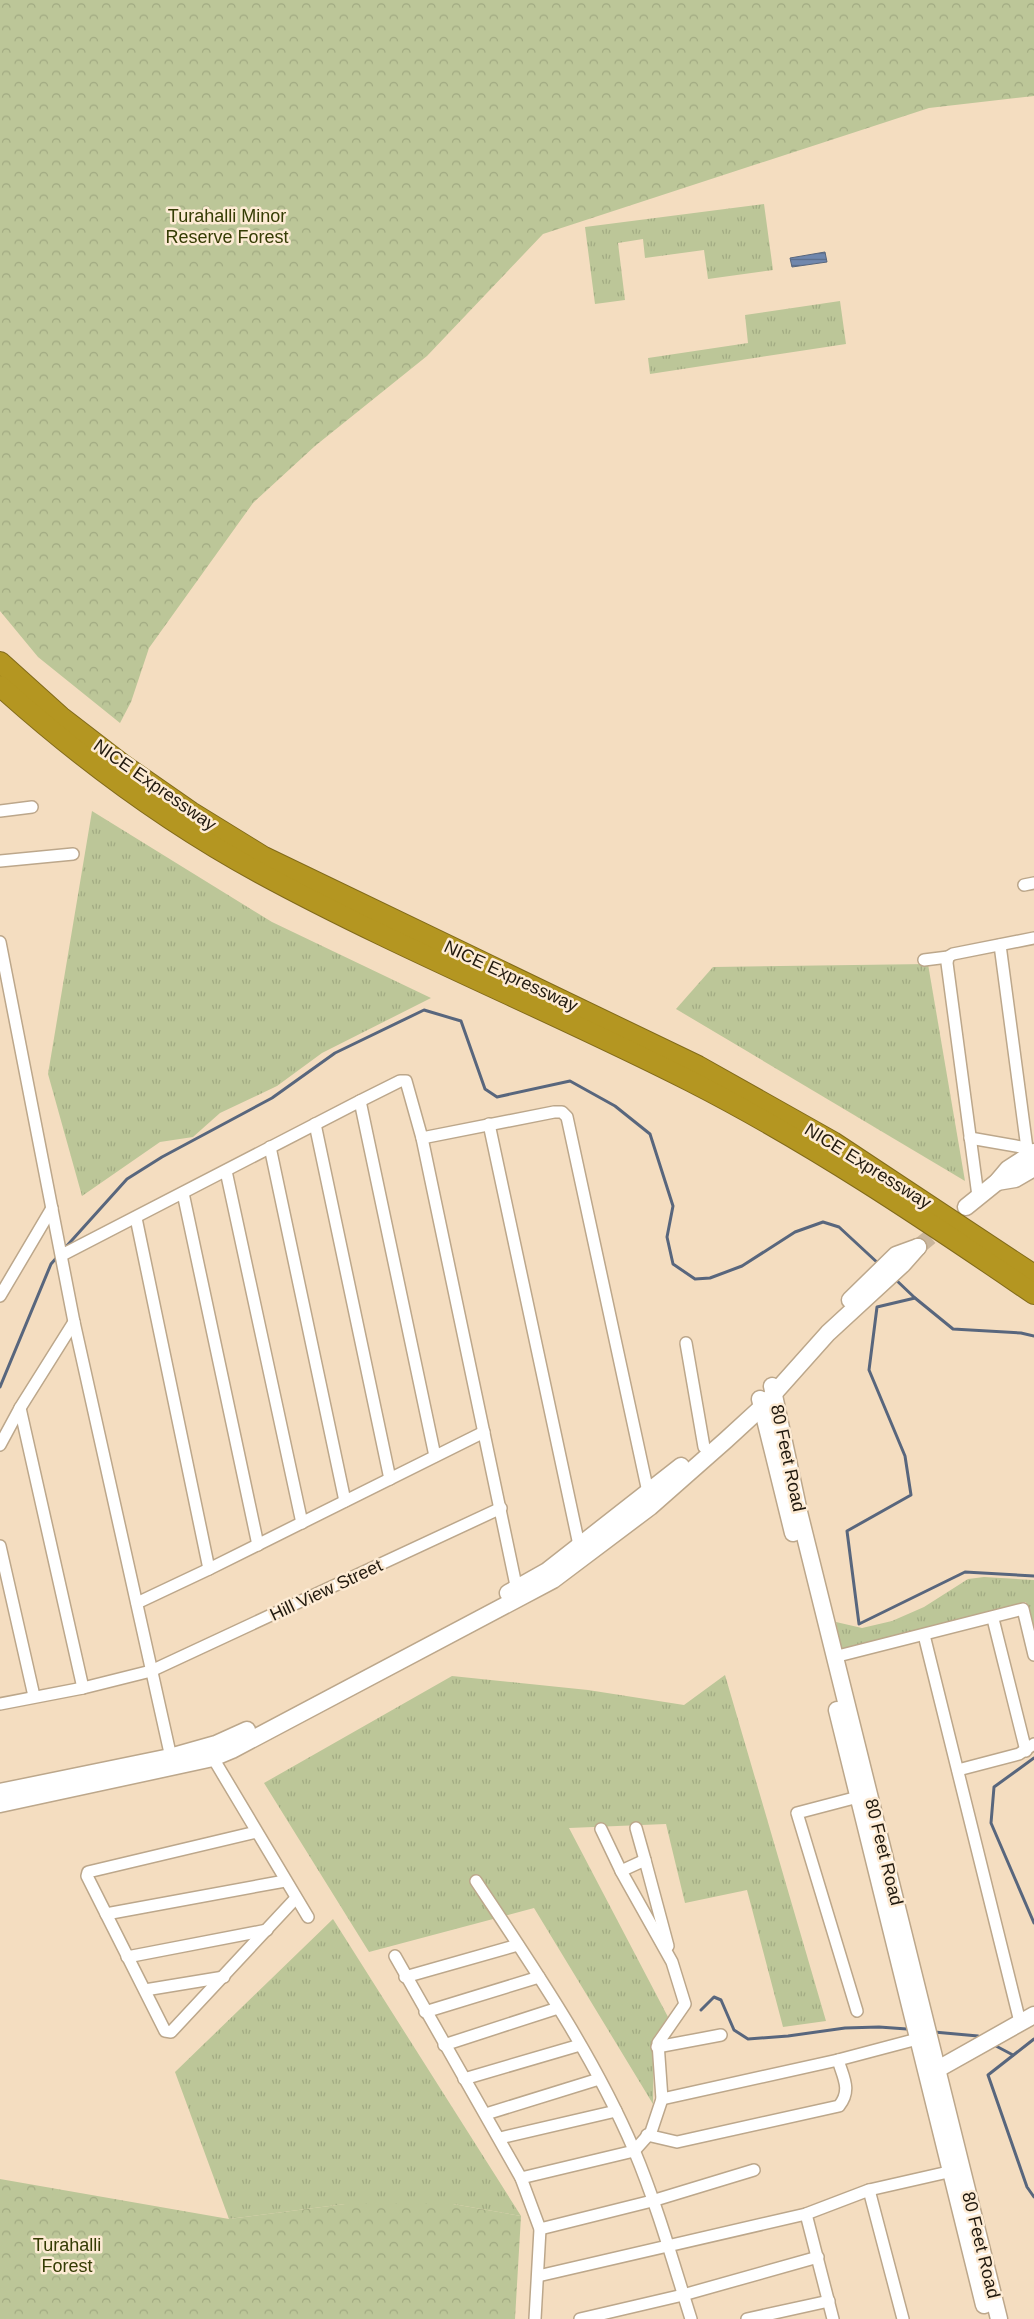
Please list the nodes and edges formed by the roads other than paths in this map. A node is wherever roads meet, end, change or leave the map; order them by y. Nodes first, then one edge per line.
1 (0, 662) edge
2 (0, 686) edge
3 (32, 807) dead end
4 (0, 811) edge
5 (73, 854) dead end
6 (0, 861) edge
7 (1034, 938) edge
8 (0, 942) edge
9 (1000, 945) junction
10 (948, 957) junction
11 (924, 960) dead end
12 (360, 1101) junction
13 (315, 1124) junction
14 (489, 1124) junction
15 (422, 1138) junction
16 (970, 1138) junction
17 (270, 1147) junction
18 (1031, 1156) edge
19 (226, 1170) junction
20 (183, 1193) junction
21 (972, 1201) joint
22 (52, 1208) junction
23 (136, 1218) junction
24 (62, 1255) junction
25 (900, 1259) dead end
26 (1034, 1275) edge
27 (0, 1276) edge
28 (2, 1293) edge
29 (1034, 1294) edge
30 (74, 1322) junction
31 (686, 1343) dead end
32 (767, 1396) junction
33 (20, 1408) junction
34 (484, 1432) junction
35 (0, 1445) edge
36 (704, 1447) junction
37 (435, 1456) junction
38 (390, 1478) junction
39 (648, 1492) junction
40 (345, 1501) junction
41 (501, 1508) junction
42 (302, 1523) junction
43 (258, 1545) junction
44 (579, 1545) junction
45 (0, 1546) edge
46 (209, 1569) junction
47 (517, 1594) junction
48 (137, 1603) junction
49 (993, 1619) junction
50 (924, 1635) junction
51 (1034, 1655) edge
52 (834, 1657) junction
53 (150, 1671) junction
54 (83, 1688) junction
55 (34, 1696) junction
56 (0, 1704) edge
57 (1030, 1747) edge
58 (213, 1758) junction
59 (172, 1762) junction
60 (958, 1770) junction
61 (0, 1792) edge
62 (858, 1797) junction
63 (0, 1804) edge
64 (636, 1828) dead end
65 (601, 1829) dead end
66 (256, 1832) junction
67 (645, 1860) junction
68 (621, 1871) junction
69 (284, 1880) junction
70 (476, 1881) dead end
71 (296, 1898) junction
72 (106, 1914) junction
73 (308, 1917) dead end
74 (267, 1930) junction
75 (518, 1945) junction
76 (395, 1956) dead end
77 (127, 1957) junction
78 (672, 1962) junction
79 (224, 1977) junction
80 (405, 1977) junction
81 (539, 1977) junction
82 (145, 1990) junction
83 (558, 2008) junction
84 (857, 2011) dead end
85 (425, 2012) junction
86 (1027, 2019) edge
87 (722, 2035) dead end
88 (924, 2038) junction
89 (444, 2045) junction
90 (580, 2045) junction
91 (657, 2046) junction
92 (838, 2060) junction
93 (938, 2069) junction
94 (464, 2079) junction
95 (599, 2079) junction
96 (662, 2099) junction
97 (616, 2111) junction
98 (486, 2114) junction
99 (647, 2135) junction
100 (500, 2138) junction
101 (634, 2151) junction
102 (754, 2170) dead end
103 (957, 2170) junction
104 (522, 2178) junction
105 (869, 2190) junction
106 (652, 2201) junction
107 (806, 2214) junction
108 (540, 2229) junction
109 (670, 2247) junction
110 (818, 2257) junction
111 (538, 2276) junction
112 (683, 2295) junction
113 (829, 2301) junction
114 (535, 2319) edge
115 (580, 2319) edge
116 (691, 2319) edge
117 (747, 2319) edge
118 (833, 2319) edge
119 (903, 2319) edge
120 (988, 2319) edge
121 (999, 2319) edge

1 - 26 highway, NICE Expressway
2 - 29 highway, NICE Expressway
3 - 4 street
5 - 6 street
7 - 9 street
8 - 22 street
9 - 10 street
9 - 18 street
10 - 11 street
10 - 16 street
12 - 13 street
12 - 15 street
12 - 37 street
13 - 17 street
13 - 38 street
14 - 15 street
14 - 39 street
14 - 44 street
15 - 34 street
16 - 18 street
16 - 21 street
17 - 19 street
17 - 40 street
18 - 21 main road
19 - 20 street
19 - 42 street
20 - 23 street
20 - 43 street
22 - 24 street
22 - 28 street
23 - 24 street
23 - 46 street
24 - 30 street
25 - 32 main road
27 - 28 street
30 - 33 street
30 - 48 street
31 - 36 street
32 - 36 main road
32 - 47 main road
32 - 52 main road, 80 Feet Road
32 - 62 main road, 80 Feet Road
33 - 35 street
33 - 54 street
34 - 37 street
34 - 41 street
36 - 39 main road
37 - 38 street
38 - 40 street
39 - 44 main road
40 - 42 street
41 - 47 street
41 - 53 street, Hill View Street
42 - 43 street
43 - 46 street
44 - 47 main road
45 - 55 street
46 - 48 street
47 - 58 main road
47 - 59 main road
48 - 53 street
49 - 50 street
49 - 51 street
49 - 57 street
50 - 52 street
50 - 60 street
52 - 88 main road, 80 Feet Road
53 - 54 street, Hill View Street
53 - 59 street
54 - 55 street, Hill View Street
55 - 56 street, Hill View Street
57 - 60 street
58 - 59 main road
58 - 66 street
59 - 61 main road
59 - 63 main road
60 - 86 street
62 - 84 street
62 - 88 main road, 80 Feet Road
64 - 67 street
65 - 68 street
66 - 69 street
66 - 72 street
67 - 68 street
67 - 78 street
68 - 78 street
69 - 71 street
69 - 72 street
70 - 75 street
71 - 73 street
71 - 74 street
72 - 77 street
74 - 77 street
74 - 79 street
75 - 80 street
75 - 81 street
76 - 80 street
77 - 82 street
78 - 91 street
79 - 82 street
79 - 82 street
80 - 85 street
81 - 83 street
81 - 85 street
83 - 89 street
83 - 90 street
85 - 89 street
86 - 93 main road
87 - 91 street
88 - 92 street
88 - 93 main road, 80 Feet Road
88 - 103 main road, 80 Feet Road
89 - 94 street
90 - 94 street
90 - 95 street
91 - 96 street
92 - 96 street
92 - 99 street
93 - 103 main road, 80 Feet Road
94 - 98 street
95 - 97 street
95 - 98 street
96 - 99 street
97 - 100 street
97 - 101 street
98 - 100 street
99 - 101 street
100 - 104 street
101 - 104 street
101 - 106 street
102 - 106 street
103 - 105 street
103 - 120 main road, 80 Feet Road
103 - 121 main road, 80 Feet Road
104 - 108 street
105 - 107 street
105 - 119 street
106 - 108 street
106 - 109 street
107 - 109 street
107 - 110 street
108 - 111 street
109 - 111 street
109 - 112 street
110 - 112 street
110 - 113 street
111 - 114 street
112 - 115 street
112 - 116 street
113 - 117 street
113 - 118 street

